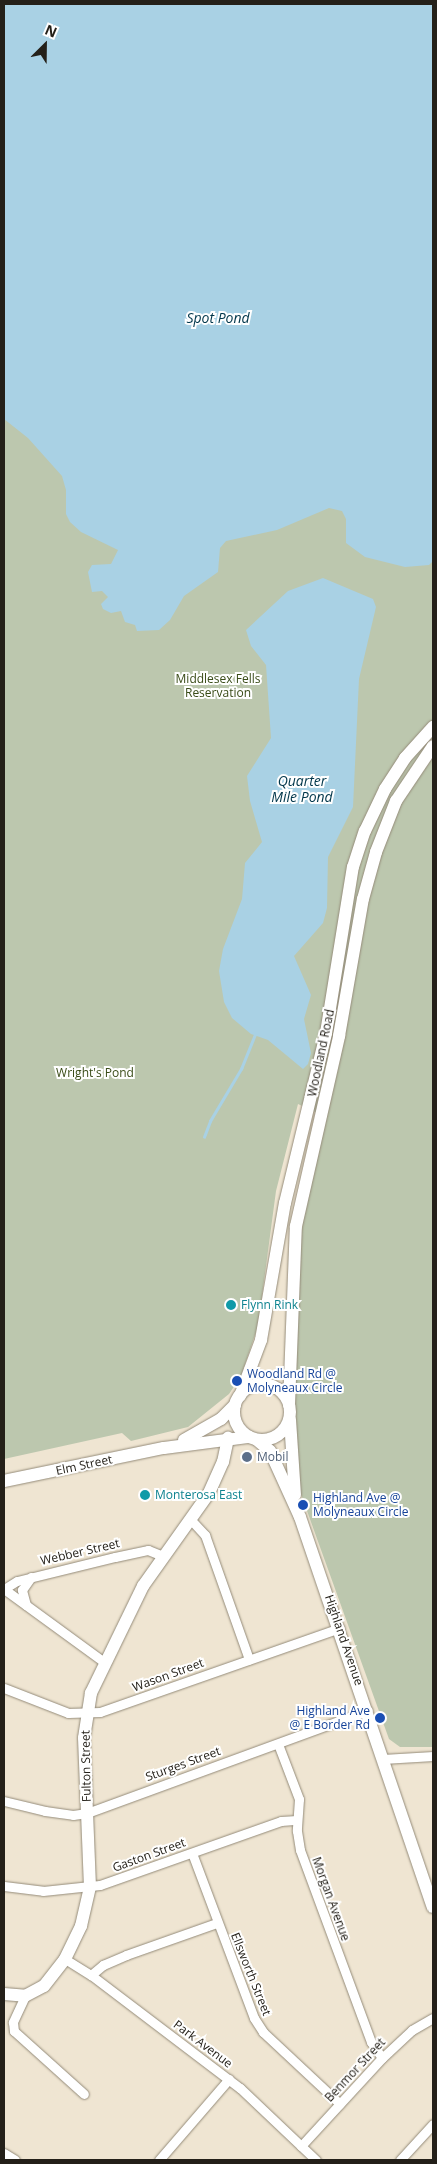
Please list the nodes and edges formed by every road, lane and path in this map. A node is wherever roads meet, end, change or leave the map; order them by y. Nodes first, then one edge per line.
1 (433, 727) edge
2 (433, 746) edge
3 (315, 1083) junction
4 (328, 1086) junction
5 (238, 1400) junction
6 (290, 1410) junction
7 (228, 1438) junction
8 (253, 1438) junction
9 (164, 1448) junction
10 (4, 1482) edge
11 (300, 1517) junction
12 (191, 1520) junction
13 (163, 1556) junction
14 (33, 1576) junction
15 (4, 1589) edge
16 (29, 1608) junction
17 (340, 1628) junction
18 (249, 1658) junction
19 (104, 1662) junction
20 (4, 1688) edge
21 (368, 1710) junction
22 (86, 1714) junction
23 (278, 1744) junction
24 (433, 1756) edge
25 (383, 1759) junction
26 (4, 1801) edge
27 (87, 1813) junction
28 (297, 1820) junction
29 (192, 1853) junction
30 (4, 1886) edge
31 (90, 1887) junction
32 (433, 1907) edge
33 (217, 1923) junction
34 (65, 1959) junction
35 (91, 1975) junction
36 (4, 1994) edge
37 (25, 1996) junction
38 (433, 2018) edge
39 (382, 2058) junction
40 (228, 2079) junction
41 (84, 2094) dead end
42 (340, 2104) junction
43 (433, 2124) edge
44 (301, 2146) junction
45 (4, 2153) edge
46 (15, 2160) edge
47 (160, 2160) edge
48 (316, 2160) edge
49 (400, 2160) edge

1 - 3 main road, Woodland Road
2 - 4 main road, Woodland Road
3 - 4 main road
3 - 5 main road, Woodland Road
4 - 6 main road, Woodland Road
5 - 6 main road
5 - 8 main road
5 - 9 main road, Elm Street
6 - 8 main road
6 - 11 main road, Highland Avenue
7 - 8 main road, Elm Street
7 - 9 main road, Elm Street
7 - 12 main road, Fulton Street
8 - 11 main road, Highland Avenue
9 - 10 main road, Elm Street
11 - 17 main road, Highland Avenue
12 - 13 main road, Fulton Street
12 - 18 street
13 - 14 street, Webber Street
13 - 19 main road, Fulton Street
14 - 15 street, Webber Street
14 - 16 street
15 - 16 street
16 - 19 street
17 - 18 street, Wason Street
17 - 21 main road, Highland Avenue
18 - 22 street, Wason Street
19 - 22 main road, Fulton Street
20 - 22 street, Wason Street
21 - 23 street, Sturges Street
21 - 25 main road, Highland Avenue
22 - 27 main road, Fulton Street
23 - 27 street, Sturges Street
23 - 28 street, Morgan Avenue
24 - 25 street
25 - 32 main road, Highland Avenue
26 - 27 street, Sturges Street
27 - 31 main road, Fulton Street
28 - 29 street, Gaston Street
28 - 39 street, Morgan Avenue
29 - 31 street, Gaston Street
29 - 33 street, Ellsworth Street
30 - 31 street, Gaston Street
31 - 34 main road, Fulton Street
33 - 35 street
33 - 42 street, Ellsworth Street
34 - 35 street, Park Avenue
34 - 37 main road, Fulton Street
35 - 40 street, Park Avenue
36 - 37 main road
37 - 41 street
38 - 39 street, Benmor Street
39 - 42 street, Benmor Street
40 - 44 street, Park Avenue
40 - 47 street
42 - 44 street, Benmor Street
43 - 49 street
44 - 48 street, Park Avenue
45 - 46 street

